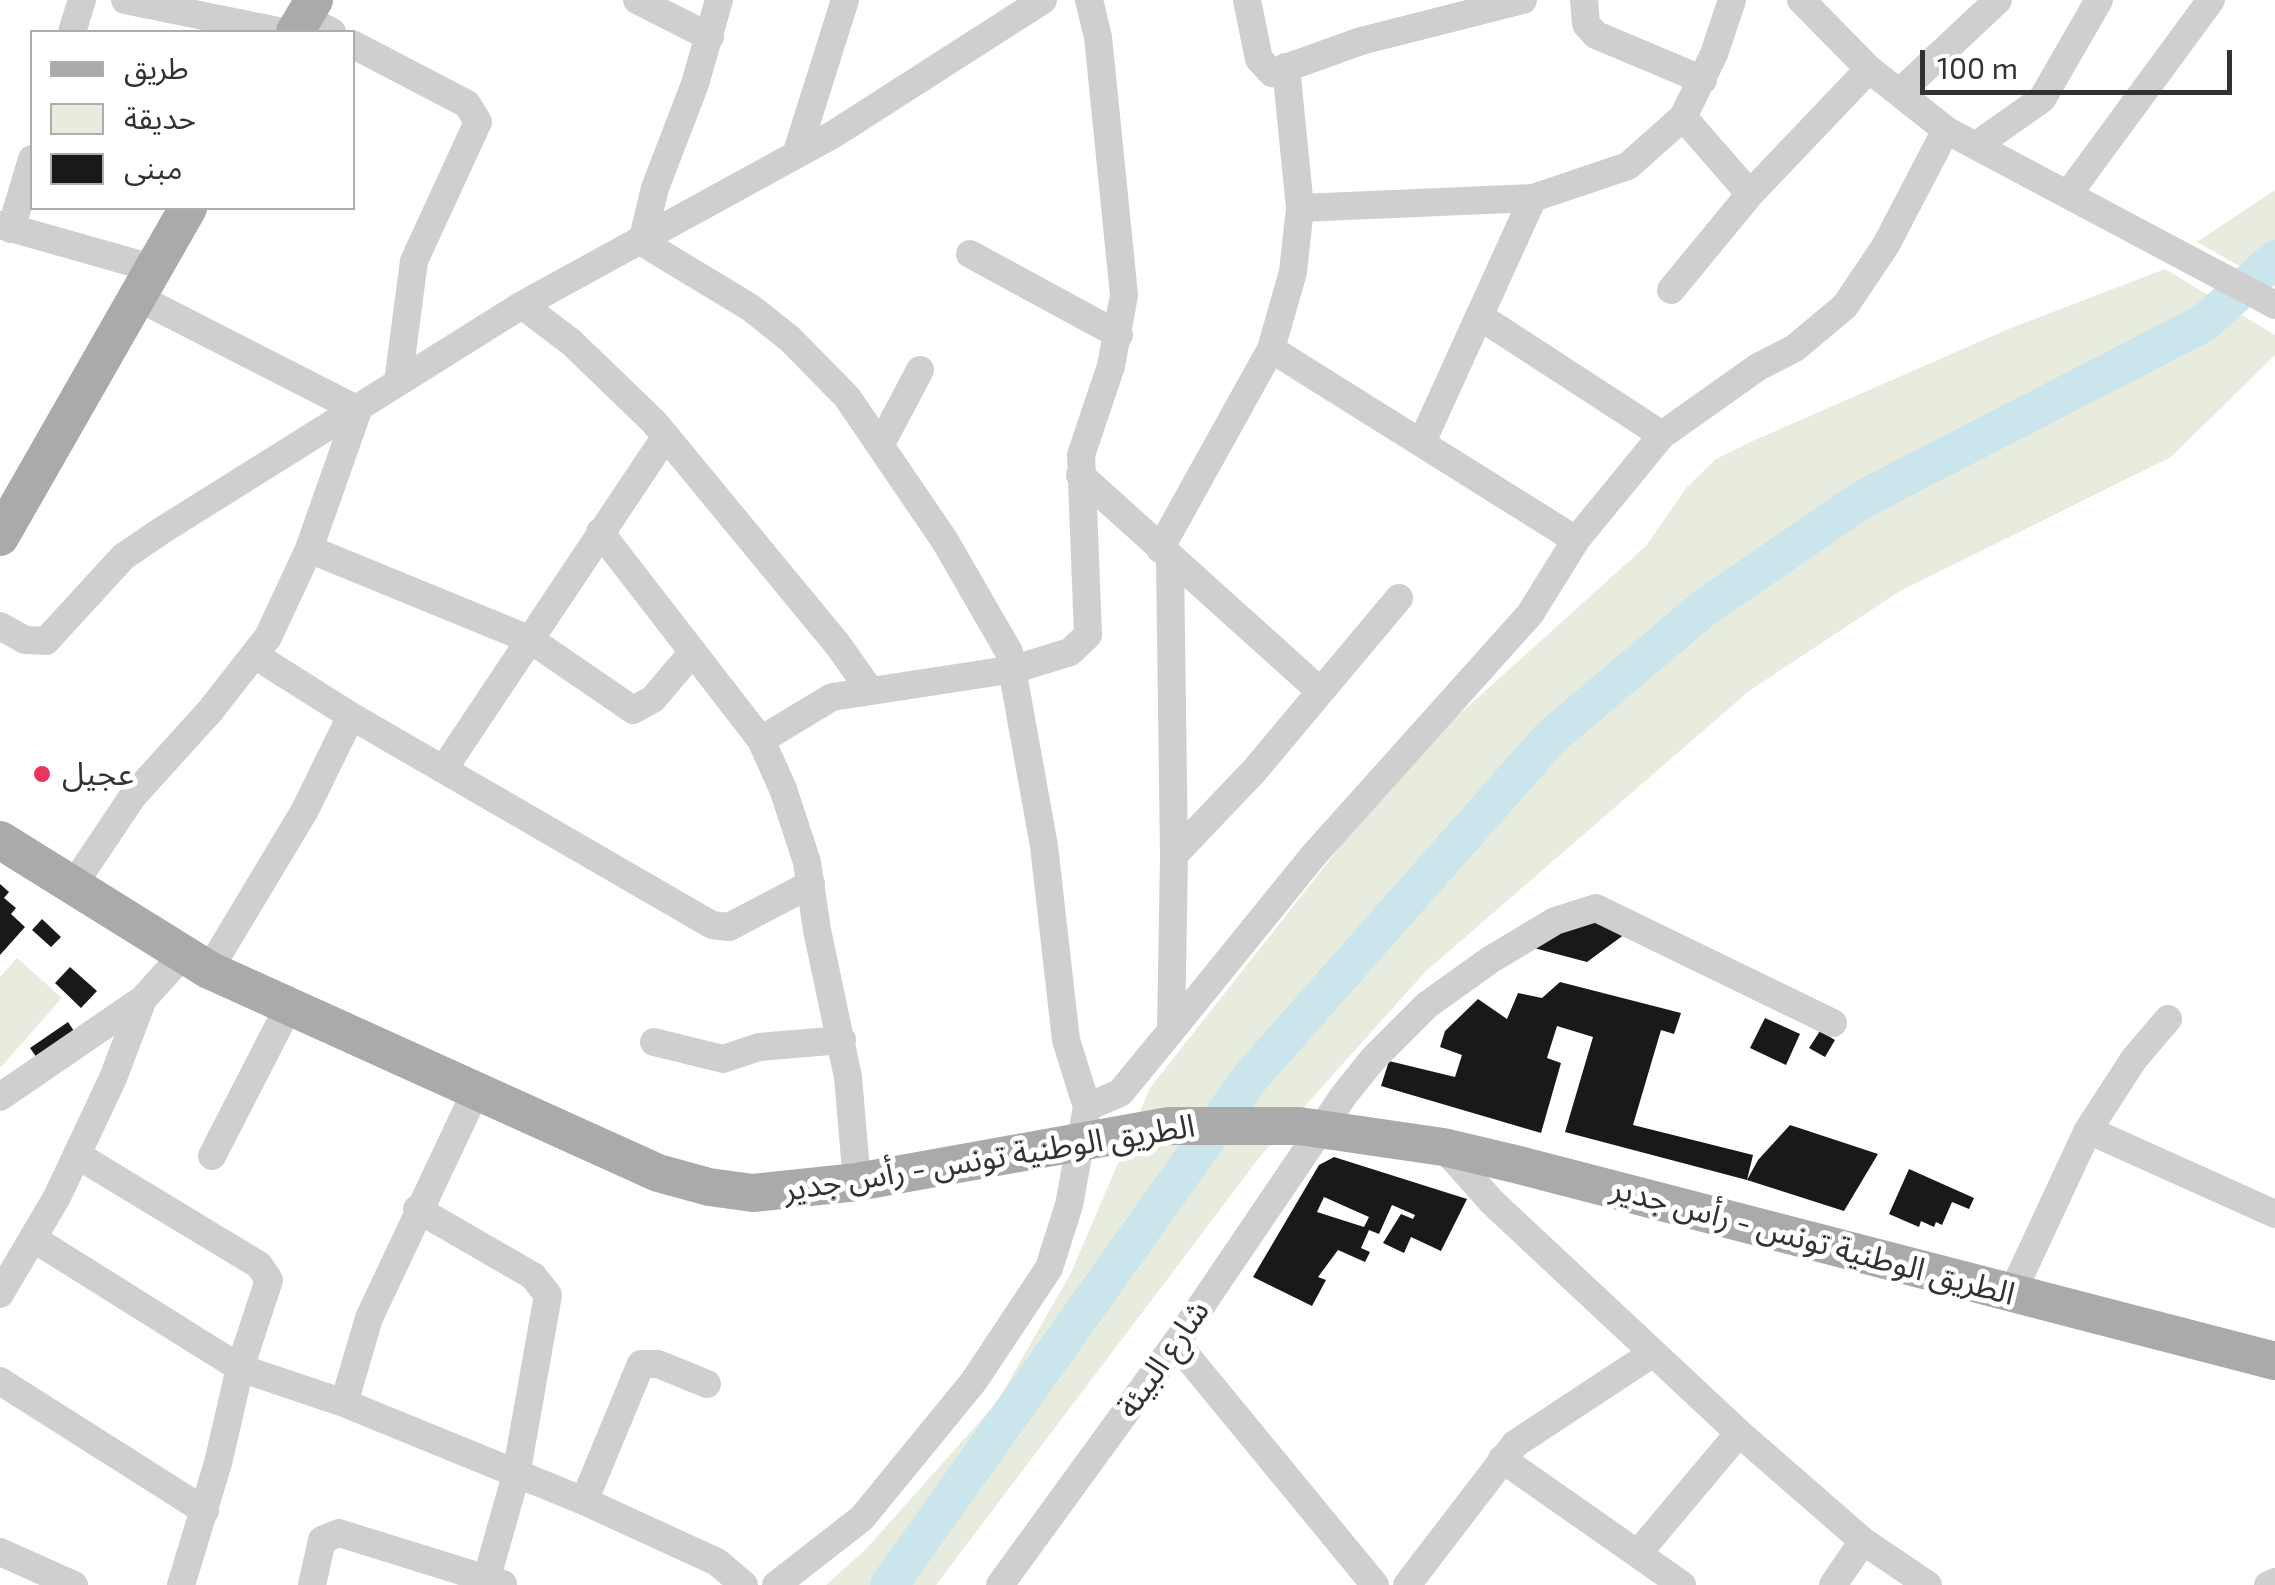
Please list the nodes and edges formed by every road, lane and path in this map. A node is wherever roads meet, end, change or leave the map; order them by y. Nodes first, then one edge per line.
1 (82, 0) edge
2 (129, 0) edge
3 (638, 0) edge
4 (719, 0) edge
5 (846, 0) edge
6 (1042, 0) edge
7 (1088, 0) edge
8 (1247, 0) edge
9 (1523, 0) edge
10 (1584, 0) edge
11 (1732, 0) edge
12 (1801, 0) edge
13 (1998, 0) edge
14 (2099, 0) edge
15 (2211, 0) edge
16 (306, 23) edge
17 (73, 30) edge
18 (710, 37) junction
19 (355, 46) edge
20 (1286, 67) junction
21 (1869, 69) junction
22 (1703, 80) junction
23 (1898, 92) junction
24 (1683, 117) junction
25 (1946, 130) junction
26 (1978, 144) junction
27 (796, 155) junction
28 (30, 164) edge
29 (2069, 193) junction
30 (1750, 194) junction
31 (1533, 198) junction
32 (1300, 208) junction
33 (187, 210) edge
34 (6, 227) edge
35 (642, 242) junction
36 (970, 254) dead end
37 (143, 282) junction
38 (1670, 290) dead end
39 (522, 305) junction
40 (2275, 306) edge
41 (1480, 316) junction
42 (1119, 335) junction
43 (1271, 349) junction
44 (920, 370) dead end
45 (398, 382) junction
46 (358, 410) junction
47 (1662, 435) junction
48 (666, 436) junction
49 (1422, 442) junction
50 (881, 444) junction
51 (1080, 476) junction
52 (600, 532) junction
53 (0, 537) edge
54 (1576, 540) junction
55 (309, 549) junction
56 (1165, 555) junction
57 (1399, 598) dead end
58 (0, 626) edge
59 (531, 640) junction
60 (692, 653) junction
61 (256, 656) junction
62 (1016, 669) junction
63 (869, 689) junction
64 (1320, 691) junction
65 (351, 716) junction
66 (761, 740) junction
67 (445, 767) junction
68 (0, 820) edge
69 (0, 840) edge
70 (1174, 855) junction
71 (60, 880) junction
72 (811, 884) junction
73 (196, 963) junction
74 (143, 999) junction
75 (289, 1006) junction
76 (2168, 1019) dead end
77 (1832, 1023) dead end
78 (1171, 1031) junction
79 (842, 1040) junction
80 (654, 1042) dead end
81 (475, 1093) junction
82 (0, 1096) edge
83 (1082, 1123) junction
84 (1310, 1128) junction
85 (2088, 1130) junction
86 (1442, 1147) junction
87 (77, 1155) junction
88 (212, 1156) dead end
89 (857, 1182) junction
90 (418, 1209) junction
91 (2275, 1214) edge
92 (34, 1239) junction
93 (2012, 1293) junction
94 (0, 1294) edge
95 (1176, 1343) junction
96 (1652, 1353) junction
97 (2275, 1361) edge
98 (240, 1368) junction
99 (0, 1380) edge
100 (707, 1384) dead end
101 (344, 1404) junction
102 (1739, 1434) junction
103 (1502, 1459) junction
104 (516, 1475) junction
105 (584, 1501) junction
106 (205, 1511) junction
107 (1862, 1541) junction
108 (0, 1552) edge
109 (1640, 1552) junction
110 (496, 1581) edge
111 (1002, 1584) edge
112 (74, 1585) edge
113 (181, 1585) edge
114 (312, 1585) edge
115 (744, 1585) edge
116 (776, 1585) edge
117 (1375, 1585) edge
118 (1407, 1585) edge
119 (1682, 1585) edge
120 (1833, 1585) edge
121 (1928, 1585) edge

1 - 17 street
2 - 16 street
3 - 18 street
4 - 18 street
5 - 27 street
6 - 27 street
7 - 42 street
8 - 20 street
9 - 20 street
10 - 22 street
11 - 22 street
12 - 21 street
13 - 23 street
14 - 26 street
15 - 29 street
18 - 35 street
19 - 45 street
20 - 32 street
21 - 23 street
21 - 30 street
22 - 24 street
23 - 25 street
24 - 30 street
24 - 31 street
25 - 26 street
25 - 47 street
26 - 29 street
27 - 35 street
28 - 34 street
29 - 40 street
30 - 38 street
31 - 32 street
31 - 41 street
32 - 43 street
33 - 37 main road
34 - 37 street
35 - 39 street
35 - 50 street
36 - 42 street
37 - 46 street
37 - 53 main road
39 - 45 street
39 - 48 street
41 - 47 street
41 - 49 street
42 - 51 street
43 - 49 street
43 - 56 street
44 - 50 street
45 - 46 street
46 - 55 street
46 - 58 street
47 - 54 street
48 - 52 street
48 - 63 street
49 - 54 street
50 - 62 street
51 - 56 street
51 - 62 street
52 - 59 street
52 - 60 street
54 - 78 street
55 - 59 street
55 - 61 street
56 - 64 street
56 - 70 street
57 - 64 street
59 - 60 street
59 - 67 street
60 - 66 street
61 - 65 street
61 - 71 street
62 - 63 street
62 - 83 street
63 - 66 street
64 - 70 street
65 - 67 street
65 - 73 street
66 - 72 street
67 - 72 street
68 - 71 main road, الطريق الوطنية تونس - رأس جدير
69 - 71 main road, الطريق الوطنية تونس - رأس جدير
70 - 78 street
71 - 73 main road, الطريق الوطنية تونس - رأس جدير
72 - 79 street
73 - 74 street
73 - 75 main road, الطريق الوطنية تونس - رأس جدير
74 - 82 street
74 - 87 street
75 - 81 main road, الطريق الوطنية تونس - رأس جدير
75 - 88 street
76 - 85 street
77 - 84 street, شارع البيئة
78 - 83 street
79 - 80 street
79 - 89 street
81 - 89 main road, الطريق الوطنية تونس - رأس جدير
81 - 90 street
83 - 84 main road, الطريق الوطنية تونس - رأس جدير
83 - 89 main road, الطريق الوطنية تونس - رأس جدير
83 - 116 street
84 - 86 main road, الطريق الوطنية تونس - رأس جدير
84 - 95 street, شارع البيئة
85 - 91 street
85 - 93 street
86 - 93 main road, الطريق الوطنية تونس - رأس جدير
86 - 96 street
87 - 92 street
87 - 98 street
90 - 101 street
90 - 104 street
92 - 94 street
92 - 98 street
93 - 97 main road, الطريق الوطنية تونس - رأس جدير
95 - 111 street, شارع البيئة
95 - 117 street
96 - 102 street
96 - 103 street
98 - 101 street
98 - 106 street
99 - 106 street
100 - 105 street
101 - 104 street
102 - 107 street
102 - 109 street
103 - 109 street
103 - 118 street
104 - 105 street
104 - 110 street
105 - 115 street
106 - 113 street
107 - 120 street
107 - 121 street
108 - 112 street
109 - 119 street
110 - 114 street

